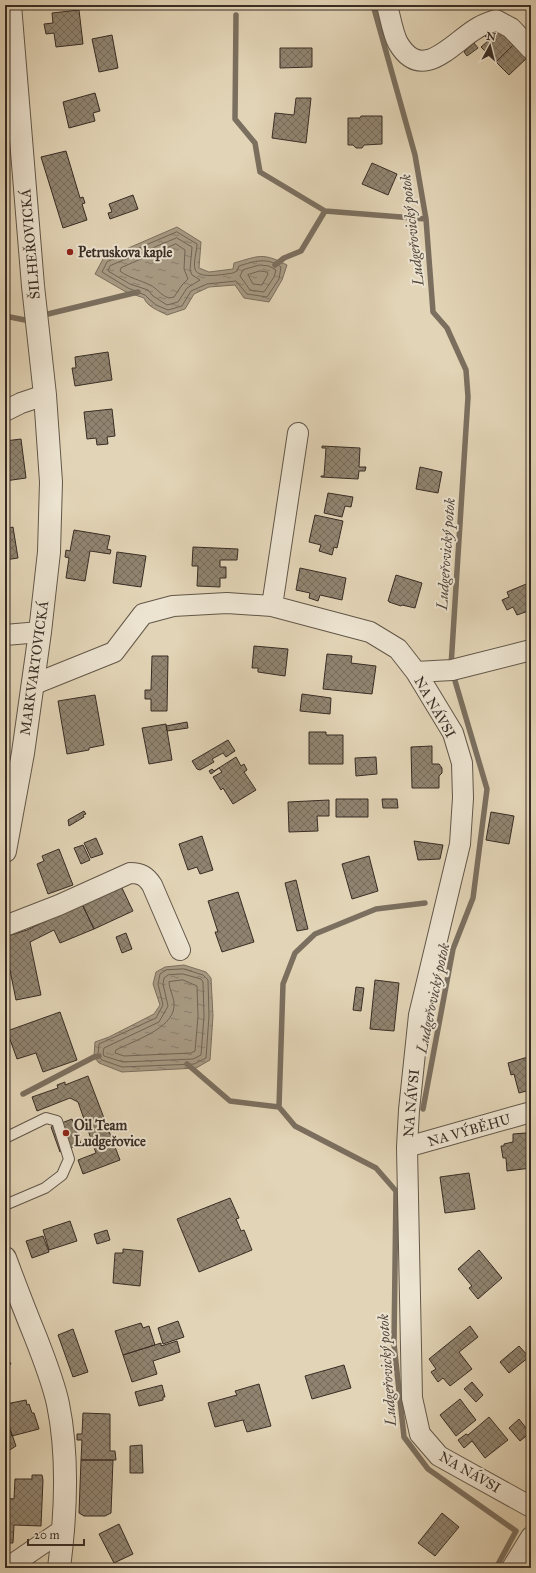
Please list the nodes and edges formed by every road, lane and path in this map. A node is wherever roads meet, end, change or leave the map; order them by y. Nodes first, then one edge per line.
1 (10, 5) edge
2 (387, 5) edge
3 (9, 44) edge
4 (531, 49) edge
5 (45, 395) junction
6 (5, 411) edge
7 (298, 433) dead end
8 (51, 482) joint
9 (272, 606) junction
10 (40, 632) junction
11 (5, 635) edge
12 (531, 650) edge
13 (416, 672) junction
14 (32, 685) junction
15 (5, 851) edge
16 (5, 926) edge
17 (180, 950) dead end
18 (531, 1112) edge
19 (5, 1138) edge
20 (407, 1147) junction
21 (5, 1206) edge
22 (5, 1258) edge
23 (531, 1507) edge
24 (64, 1529) junction
25 (531, 1537) edge
26 (7, 1568) edge
27 (59, 1568) edge
28 (512, 1568) edge

1 - 3 street, ŠILHEŘOVICKÁ
2 - 4 street
3 - 5 street, ŠILHEŘOVICKÁ
5 - 6 street
5 - 8 street, ŠILHEŘOVICKÁ
7 - 9 street
8 - 10 street, MARKVARTOVICKÁ
9 - 13 street, NA NÁVSI
9 - 14 street, NA NÁVSI
10 - 11 street
10 - 14 street, MARKVARTOVICKÁ
12 - 13 street
13 - 20 street, NA NÁVSI
14 - 15 street, MARKVARTOVICKÁ
16 - 17 street
18 - 20 street, NA VÝBĚHU
19 - 21 lane
20 - 23 street, NA NÁVSI
22 - 24 street
24 - 26 street
24 - 27 street
25 - 28 street

